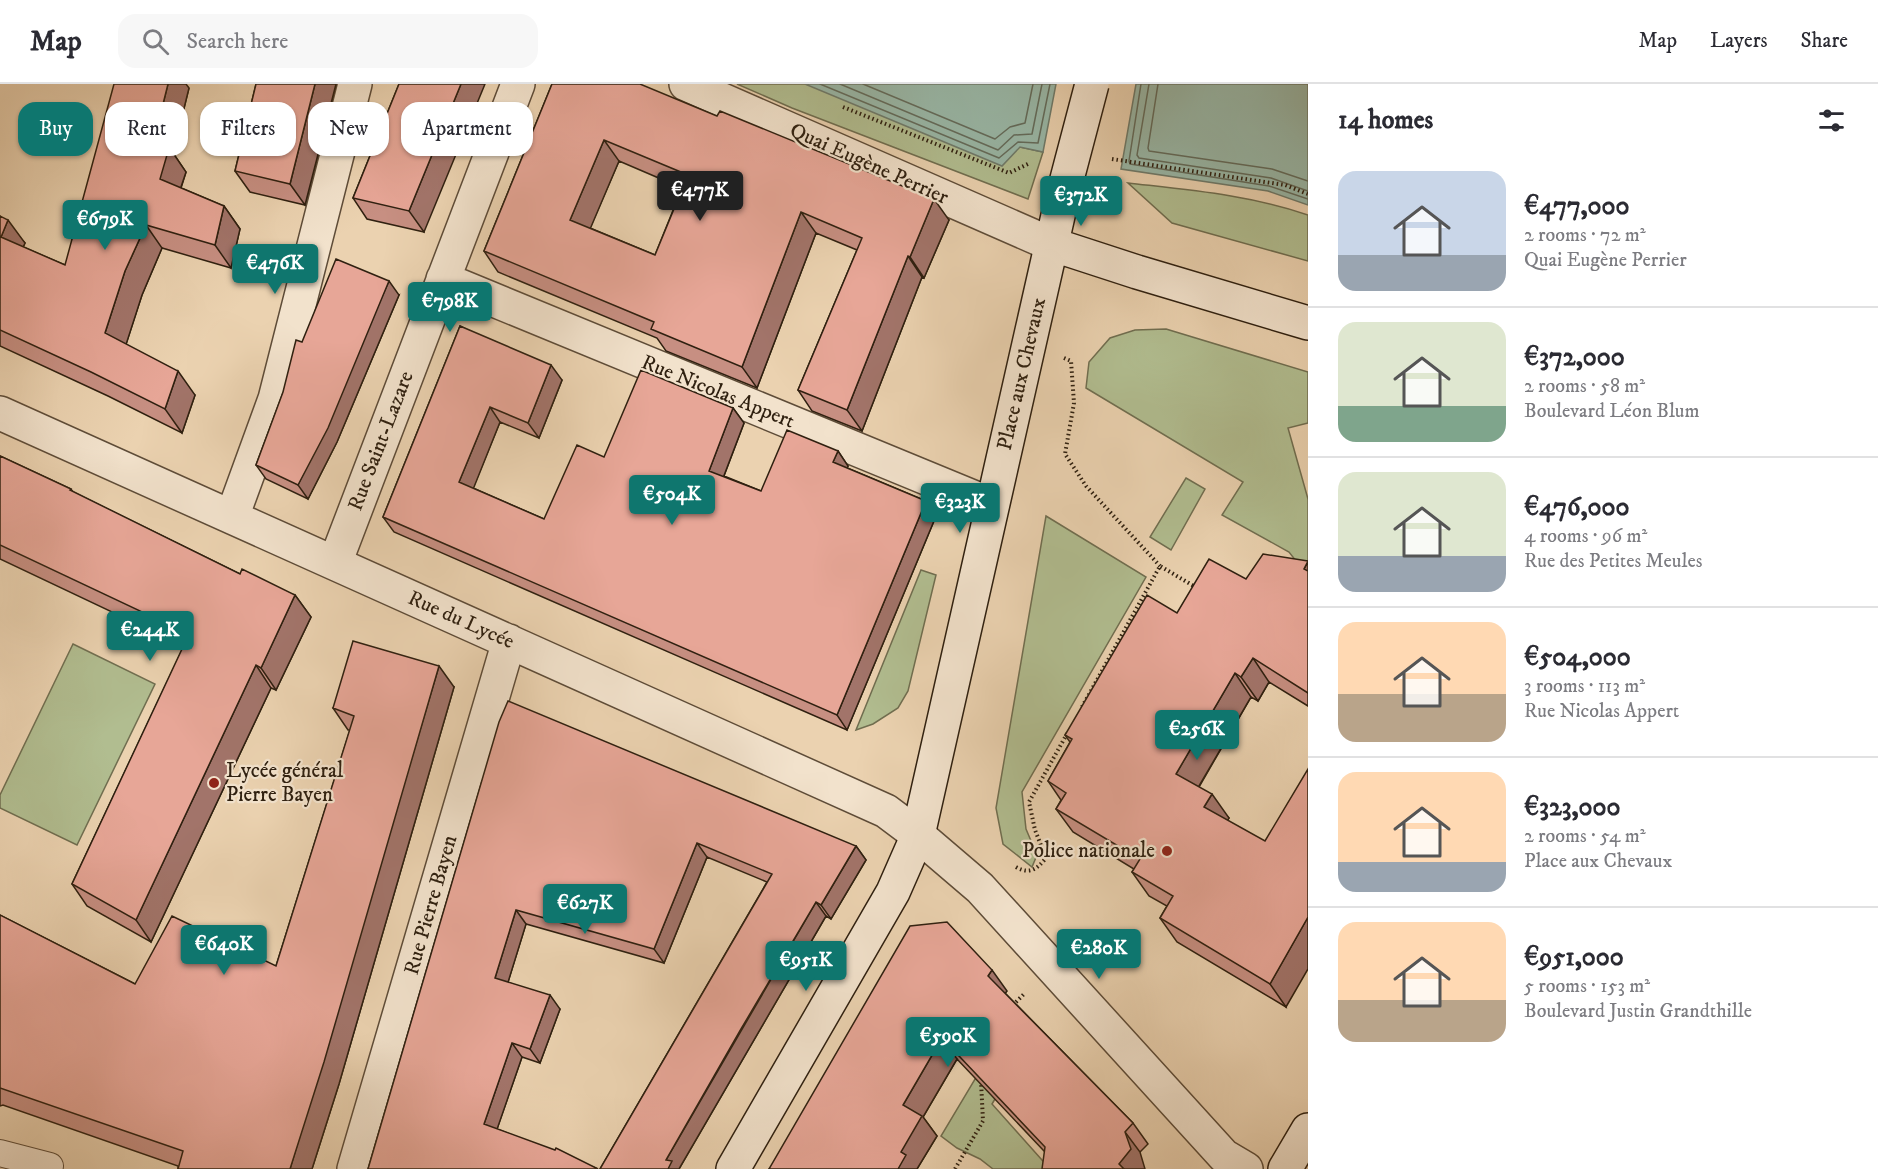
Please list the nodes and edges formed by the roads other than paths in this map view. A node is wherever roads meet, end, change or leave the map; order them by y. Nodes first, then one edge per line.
1 (355, 84) edge
2 (518, 84) edge
3 (686, 84) edge
4 (1092, 84) edge
5 (1051, 244) junction
6 (443, 279) junction
7 (1308, 323) edge
8 (0, 413) edge
9 (992, 505) junction
10 (232, 518) junction
11 (335, 563) junction
12 (509, 641) junction
13 (918, 835) junction
14 (1308, 1130) edge
15 (0, 1153) edge
16 (50, 1166) dead end
17 (354, 1169) edge
18 (733, 1169) edge
19 (1246, 1169) edge
20 (1285, 1169) edge

1 - 10 street
2 - 6 street, Rue Saint-Lazare
3 - 5 street, Quai Eugène Perrier
4 - 5 street, Place aux Chevaux, bridge
5 - 7 street
5 - 9 street, Place aux Chevaux
6 - 9 street, Rue Nicolas Appert
6 - 11 street, Rue Saint-Lazare
8 - 10 street, Rue du Lycée
9 - 13 street, Place aux Chevaux
10 - 11 street, Rue du Lycée
11 - 12 street, Rue du Lycée
12 - 13 street, Rue du Lycée
12 - 17 street, Rue Pierre Bayen
13 - 18 street, Place aux Chevaux
13 - 19 street, Rue du Lycée
14 - 20 street
15 - 16 lane

